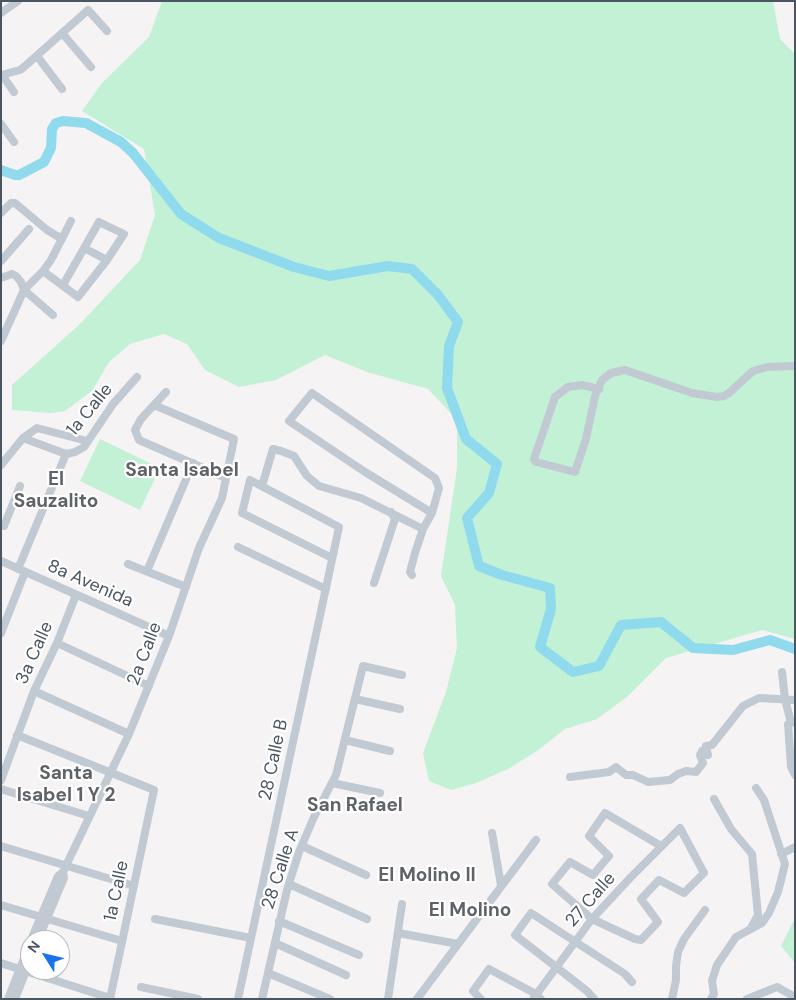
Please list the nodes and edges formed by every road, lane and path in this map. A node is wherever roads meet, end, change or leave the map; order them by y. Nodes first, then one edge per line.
1 (18, 1) edge
2 (1, 13) edge
3 (107, 31) dead end
4 (62, 33) junction
5 (37, 56) junction
6 (92, 67) dead end
7 (1, 75) edge
8 (62, 89) dead end
9 (14, 92) dead end
10 (1, 124) edge
11 (14, 142) dead end
12 (1, 213) edge
13 (70, 221) dead end
14 (29, 229) dead end
15 (62, 239) junction
16 (84, 248) junction
17 (107, 260) junction
18 (1, 261) edge
19 (43, 271) junction
20 (1, 278) edge
21 (63, 285) junction
22 (24, 290) junction
23 (53, 314) dead end
24 (1, 341) edge
25 (795, 366) edge
26 (138, 377) dead end
27 (599, 388) junction
28 (166, 392) dead end
29 (154, 405) junction
30 (23, 438) junction
31 (87, 441) junction
32 (66, 454) junction
33 (194, 463) junction
34 (1, 466) edge
35 (226, 478) junction
36 (20, 486) dead end
37 (262, 486) junction
38 (391, 512) junction
39 (432, 514) junction
40 (2, 526) edge
41 (423, 529) junction
42 (238, 547) dead end
43 (332, 558) junction
44 (1, 562) edge
45 (128, 564) dead end
46 (22, 570) junction
47 (147, 571) junction
48 (412, 575) dead end
49 (374, 583) dead end
50 (186, 587) junction
51 (326, 589) junction
52 (76, 595) junction
53 (3, 623) edge
54 (1, 633) edge
55 (169, 636) junction
56 (57, 643) junction
57 (782, 672) dead end
58 (402, 675) dead end
59 (149, 686) junction
60 (34, 691) junction
61 (355, 699) junction
62 (785, 699) junction
63 (795, 700) edge
64 (400, 709) dead end
65 (793, 723) edge
66 (129, 734) junction
67 (17, 735) junction
68 (345, 740) junction
69 (390, 751) dead end
70 (111, 772) junction
71 (795, 775) edge
72 (570, 777) dead end
73 (1, 780) edge
74 (332, 783) junction
75 (756, 788) dead end
76 (1, 789) edge
77 (380, 793) dead end
78 (714, 799) dead end
79 (89, 816) junction
80 (492, 833) dead end
81 (536, 840) dead end
82 (1, 846) edge
83 (302, 846) junction
84 (661, 846) junction
85 (795, 847) edge
86 (781, 854) junction
87 (65, 869) junction
88 (366, 875) dead end
89 (289, 884) junction
90 (501, 885) junction
91 (134, 886) junction
92 (402, 904) dead end
93 (1, 905) edge
94 (705, 910) dead end
95 (43, 918) junction
96 (155, 919) dead end
97 (367, 919) dead end
98 (592, 919) junction
99 (279, 921) junction
100 (750, 929) junction
101 (37, 930) edge
102 (40, 930) edge
103 (398, 933) junction
104 (251, 938) junction
105 (122, 941) junction
106 (576, 941) junction
107 (275, 943) junction
108 (458, 944) junction
109 (358, 955) dead end
110 (1, 963) edge
111 (555, 968) junction
112 (20, 969) edge
113 (268, 973) junction
114 (346, 975) dead end
115 (20, 976) edge
116 (20, 980) edge
117 (54, 980) edge
118 (632, 982) dead end
119 (141, 987) dead end
120 (537, 997) edge
121 (672, 997) edge
122 (795, 997) edge
123 (110, 998) edge
124 (8, 999) edge
125 (15, 999) edge
126 (198, 999) edge
127 (238, 999) edge
128 (262, 999) edge
129 (330, 999) edge
130 (388, 999) edge
131 (417, 999) edge
132 (481, 999) edge
133 (594, 999) edge
134 (682, 999) edge
135 (712, 999) edge
136 (746, 999) edge

1 - 2 street
3 - 4 street
4 - 5 street
4 - 6 street
5 - 7 street
5 - 8 street
7 - 9 street
10 - 11 street
12 - 15 street
13 - 15 street
14 - 18 street
15 - 19 street
16 - 17 street
16 - 17 street
16 - 21 street
17 - 21 street
19 - 21 street
19 - 22 street
20 - 22 street
22 - 23 street
22 - 24 street
25 - 27 street
26 - 31 street, 1a Calle
27 - 27 street
28 - 29 street
29 - 33 street
29 - 35 street, 2a Calle
30 - 31 street
30 - 32 street
30 - 34 street
31 - 32 street, 1a Calle
32 - 46 street, 1a Calle
33 - 35 street
33 - 47 street
35 - 50 street, 2a Calle
36 - 40 street
37 - 38 street
37 - 43 street, 28 Calle B
37 - 43 street
38 - 41 street
38 - 49 street
39 - 39 street
39 - 41 street
41 - 48 street
42 - 51 street
43 - 51 street, 28 Calle B
44 - 46 street, 8a Avenida
45 - 47 street
46 - 52 street, 8a Avenida
46 - 53 street, 1a Calle
47 - 50 street
50 - 55 street, 2a Calle
51 - 104 street, 28 Calle B
52 - 55 street, 8a Avenida
52 - 56 street, 3a Calle
53 - 54 street, 1a Calle
55 - 59 street, 2a Calle
56 - 59 street
56 - 60 street, 3a Calle
57 - 62 street
58 - 61 street, 28 Calle A
59 - 66 street, 2a Calle
60 - 66 street
60 - 67 street, 3a Calle
61 - 64 street
61 - 68 street, 28 Calle A
62 - 63 street
62 - 65 street
62 - 72 street
65 - 71 street
66 - 70 street, 2a Calle
67 - 70 street
67 - 73 street, 3a Calle
68 - 69 street
68 - 74 street, 28 Calle A
70 - 79 street, 2a Calle
70 - 91 street, 1a Calle
74 - 77 street
74 - 83 street, 28 Calle A
75 - 86 street
76 - 79 street
78 - 100 street
79 - 87 street, 2a Calle
80 - 90 street
81 - 90 street
82 - 87 street
83 - 88 street
83 - 89 street, 28 Calle A
84 - 98 street, 27 Calle
84 - 98 street
84 - 98 street, 27 Calle
85 - 86 street
86 - 100 street
87 - 91 street
87 - 95 street, 2a Calle
89 - 97 street
89 - 99 street, 28 Calle A
90 - 108 street
91 - 105 street, 1a Calle
92 - 103 street
93 - 95 street
94 - 121 street
95 - 101 street, 2a Calle
95 - 102 street, 2a Calle
95 - 105 street
96 - 104 street
98 - 106 street, 27 Calle
99 - 107 street, 28 Calle A
99 - 109 street
100 - 135 street
103 - 108 street
103 - 130 street
104 - 127 street, 28 Calle B
105 - 123 street, 1a Calle
106 - 111 street, 27 Calle
106 - 111 street
106 - 118 street
107 - 113 street, 28 Calle A
107 - 114 street
108 - 131 street
110 - 112 street
111 - 120 street, 27 Calle
111 - 133 street
113 - 128 street, 28 Calle A
113 - 129 street
115 - 124 street, 2a Calle
116 - 125 street, 2a Calle
117 - 123 street
119 - 126 street
120 - 132 street
121 - 134 street
122 - 136 street

